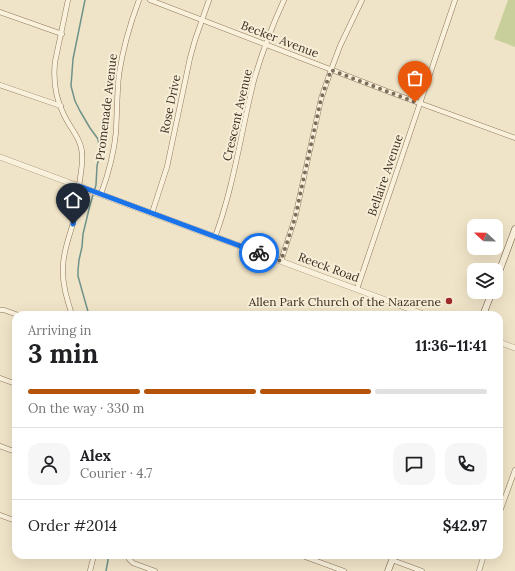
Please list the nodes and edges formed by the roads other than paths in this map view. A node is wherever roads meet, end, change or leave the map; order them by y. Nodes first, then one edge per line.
1 (68, 0) edge
2 (139, 0) edge
3 (150, 0) edge
4 (210, 0) edge
5 (284, 0) edge
6 (362, 0) edge
7 (455, 0) edge
8 (0, 12) edge
9 (202, 20) junction
10 (62, 34) junction
11 (265, 44) junction
12 (331, 70) junction
13 (0, 85) edge
14 (420, 104) junction
15 (61, 106) junction
16 (515, 138) edge
17 (0, 157) edge
18 (79, 186) junction
19 (100, 194) junction
20 (152, 213) junction
21 (515, 229) edge
22 (215, 236) junction
23 (281, 261) junction
24 (502, 263) edge
25 (357, 289) junction
26 (489, 299) edge
27 (0, 310) edge
28 (71, 311) edge
29 (415, 311) edge
30 (485, 311) edge
31 (12, 313) edge
32 (503, 344) edge
33 (515, 348) edge
34 (0, 378) edge
35 (12, 382) edge
36 (0, 446) edge
37 (12, 450) edge
38 (515, 470) edge
39 (503, 503) edge
40 (0, 515) edge
41 (12, 520) edge
42 (93, 559) edge
43 (130, 559) edge
44 (311, 559) edge
45 (393, 559) edge
46 (395, 559) edge
47 (483, 559) edge
48 (90, 571) edge
49 (155, 571) edge
50 (344, 571) edge
51 (388, 571) edge
52 (422, 571) edge
53 (479, 571) edge

1 - 10 street
2 - 19 street, Promenade Avenue
3 - 9 street, Becker Avenue
4 - 9 street, Rose Drive
5 - 11 street, Crescent Avenue
6 - 12 street
7 - 14 street, Bellaire Avenue
8 - 10 street
9 - 11 street, Becker Avenue
9 - 20 street, Rose Drive
10 - 15 street
11 - 12 street, Becker Avenue
11 - 22 street, Crescent Avenue
12 - 14 street, Becker Avenue
12 - 23 street
13 - 15 street
14 - 16 street, Becker Avenue
14 - 25 street, Bellaire Avenue
15 - 18 street
17 - 18 street, Reeck Road
18 - 19 street, Reeck Road
18 - 28 street
19 - 20 street, Reeck Road
20 - 22 street, Reeck Road
21 - 24 main road
22 - 23 street, Reeck Road
23 - 25 street, Reeck Road
25 - 29 street, Reeck Road
26 - 30 main road
27 - 31 street
32 - 33 street
34 - 35 street
36 - 37 street
38 - 39 street
40 - 41 street
42 - 48 street
43 - 49 street
44 - 50 street
45 - 51 main road
46 - 52 street
47 - 53 street

